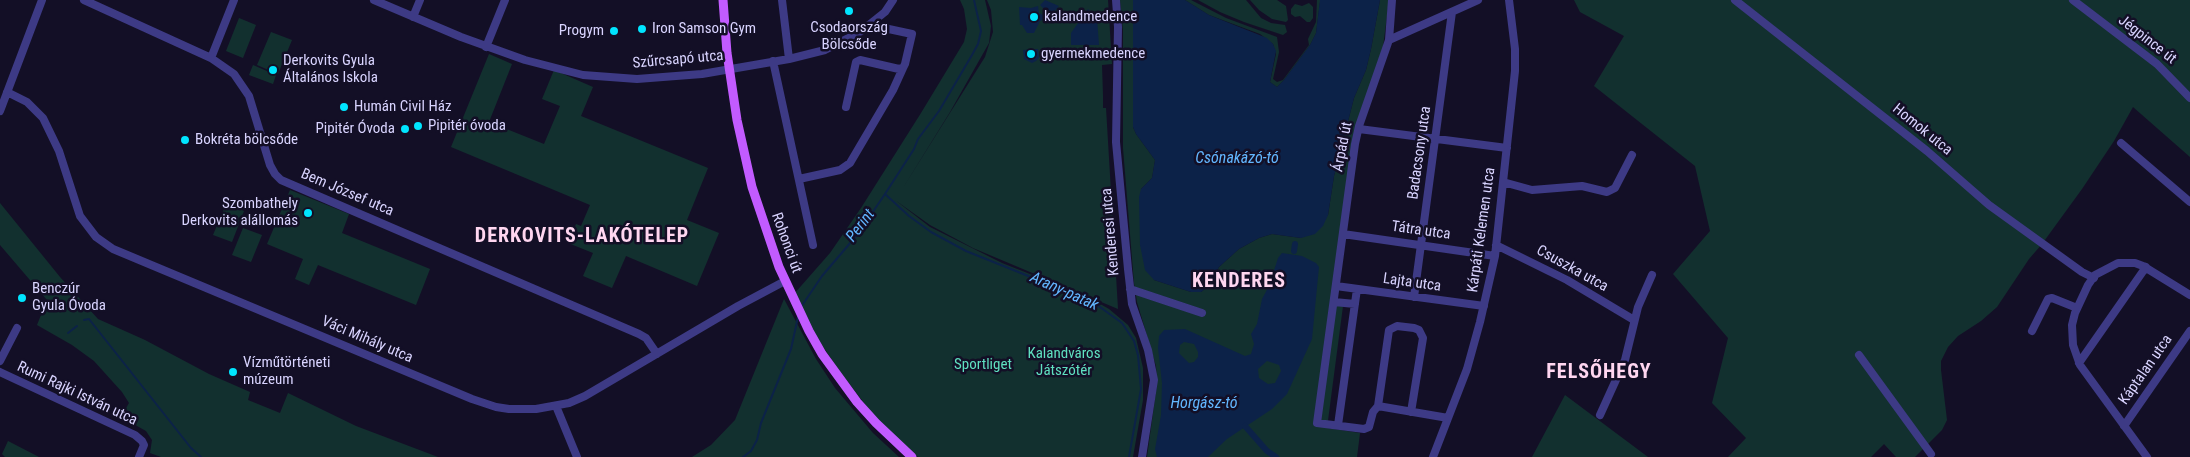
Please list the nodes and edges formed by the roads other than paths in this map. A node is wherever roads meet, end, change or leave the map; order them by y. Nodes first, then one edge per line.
1 (42, 0) edge
2 (84, 0) edge
3 (234, 0) edge
4 (374, 0) edge
5 (420, 0) edge
6 (505, 0) edge
7 (724, 0) edge
8 (782, 0) edge
9 (893, 0) edge
10 (1116, 0) edge
11 (1392, 0) edge
12 (1478, 0) edge
13 (1509, 0) edge
14 (1735, 0) edge
15 (2072, 0) edge
16 (1452, 12) junction
17 (413, 17) junction
18 (870, 26) junction
19 (1389, 40) junction
20 (486, 47) junction
21 (211, 58) junction
22 (789, 59) junction
23 (773, 62) junction
24 (903, 68) junction
25 (729, 69) junction
26 (7, 92) junction
27 (2190, 98) edge
28 (846, 106) dead end
29 (0, 112) edge
30 (1359, 129) junction
31 (1436, 138) junction
32 (2121, 143) dead end
33 (1507, 148) junction
34 (1632, 154) dead end
35 (799, 179) junction
36 (1503, 182) junction
37 (2190, 202) edge
38 (1343, 234) junction
39 (813, 245) dead end
40 (1421, 245) junction
41 (1496, 245) junction
42 (1494, 256) junction
43 (2146, 267) junction
44 (1652, 275) dead end
45 (2094, 278) junction
46 (785, 281) junction
47 (1336, 286) junction
48 (1130, 289) junction
49 (1357, 289) junction
50 (2190, 295) edge
51 (1414, 297) junction
52 (1334, 302) junction
53 (1355, 304) junction
54 (1484, 306) junction
55 (2077, 308) junction
56 (1202, 313) dead end
57 (1634, 320) junction
58 (17, 328) dead end
59 (2032, 331) dead end
60 (2190, 331) edge
61 (657, 354) junction
62 (1859, 355) dead end
63 (0, 361) edge
64 (2079, 363) junction
65 (0, 372) edge
66 (556, 406) junction
67 (1378, 406) junction
68 (1411, 412) junction
69 (1600, 415) dead end
70 (1448, 418) junction
71 (1338, 425) junction
72 (2124, 426) junction
73 (1932, 454) dead end
74 (139, 457) edge
75 (577, 457) edge
76 (912, 457) edge
77 (1142, 457) edge
78 (1434, 457) edge
79 (2147, 457) edge

1 - 26 street
2 - 21 street, Bem József utca
3 - 21 street
4 - 17 street, Szűrcsapó utca
5 - 17 street
6 - 20 street
7 - 25 main road, Rohonci út
8 - 22 street
9 - 18 street, Szűrcsapó utca
10 - 48 street, Kenderesi utca
11 - 19 street, Árpád út
12 - 16 street
13 - 33 street, Kárpáti Kelemen utca
14 - 45 street, Homok utca
15 - 27 street, Jégpince út
16 - 19 street
16 - 31 street, Badacsony utca
17 - 20 street, Szűrcsapó utca
18 - 22 street, Szűrcsapó utca
18 - 24 street
19 - 30 street, Árpád út
20 - 25 street, Szűrcsapó utca
21 - 61 street, Bem József utca
22 - 23 street, Szűrcsapó utca
23 - 25 street, Szűrcsapó utca
23 - 35 street
24 - 28 street
24 - 35 street
25 - 46 main road, Rohonci út
26 - 29 street
26 - 66 street, Váci Mihály utca
30 - 31 street
30 - 38 street, Árpád út
31 - 33 street
31 - 40 street, Badacsony utca
32 - 37 street
33 - 36 street, Kárpáti Kelemen utca
34 - 36 street
35 - 39 street
36 - 41 street, Kárpáti Kelemen utca
38 - 40 street, Tátra utca
38 - 47 street, Árpád út
40 - 42 street, Tátra utca
40 - 51 street, Badacsony utca
41 - 42 street, Kárpáti Kelemen utca
41 - 57 street, Csuszka utca
42 - 54 street, Kárpáti Kelemen utca
43 - 45 street
43 - 50 street
43 - 64 street
44 - 57 street
45 - 55 street
46 - 61 street, Váci Mihály utca
46 - 76 main road, Rohonci út
47 - 49 street, Lajta utca
47 - 52 street, Árpád út
48 - 56 street
48 - 77 street, Kenderesi utca
49 - 51 street, Lajta utca
49 - 53 street
51 - 54 street, Lajta utca
52 - 53 street
52 - 71 street, Árpád út
53 - 71 street
54 - 70 street, Kárpáti Kelemen utca
55 - 59 street
55 - 64 street
57 - 69 street
58 - 63 street
60 - 72 street, Káptalan utca
61 - 66 street, Váci Mihály utca
62 - 73 street
64 - 72 street
65 - 74 street, Rumi Rajki István utca
66 - 75 street
67 - 68 street
67 - 68 street, Árpád út
67 - 71 street, Árpád út
68 - 70 street
70 - 78 street, Kárpáti Kelemen utca
72 - 79 street

